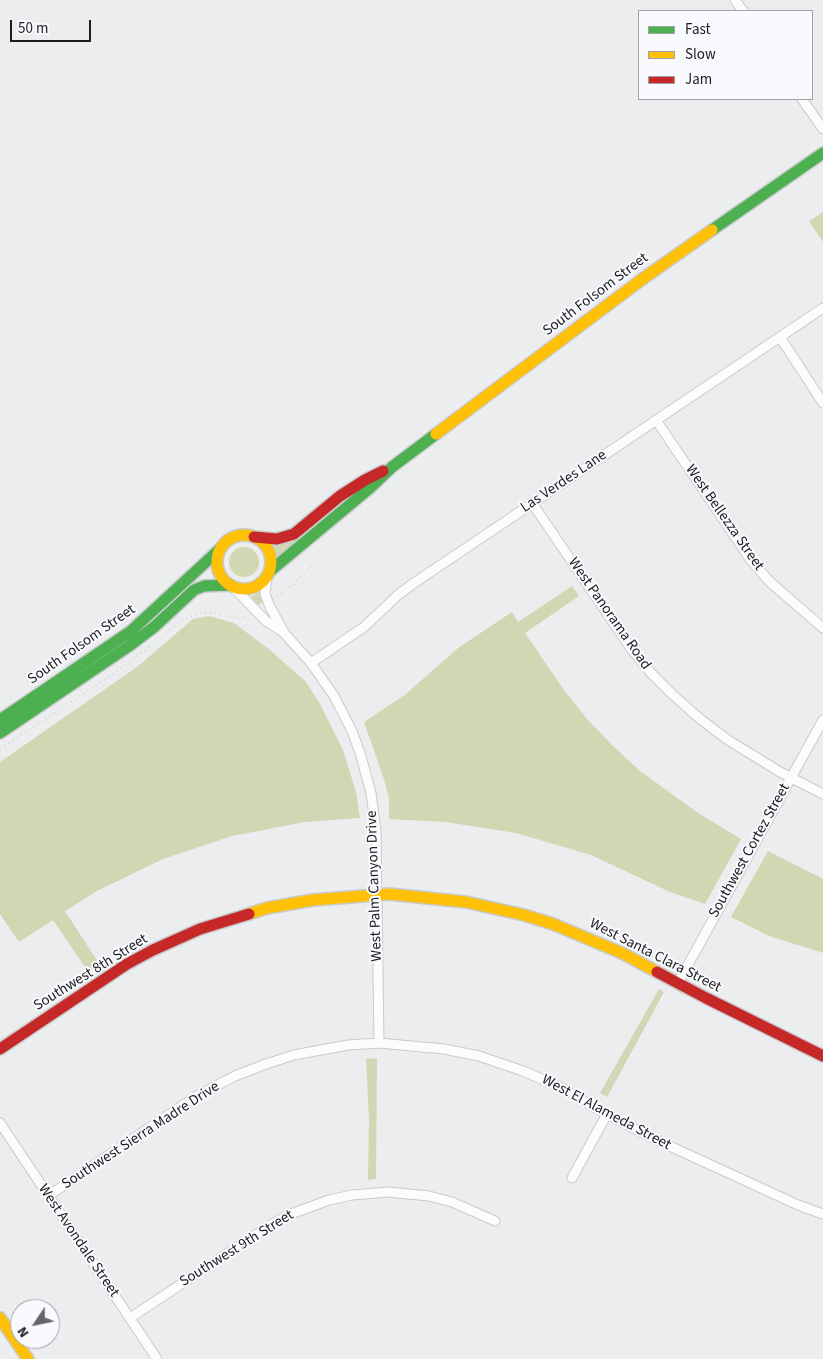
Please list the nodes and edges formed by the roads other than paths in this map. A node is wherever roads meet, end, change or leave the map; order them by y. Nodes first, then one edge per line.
1 (803, 100) edge
2 (823, 129) edge
3 (823, 154) edge
4 (823, 308) edge
5 (780, 337) junction
6 (823, 403) edge
7 (656, 420) junction
8 (392, 467) junction
9 (532, 503) junction
10 (254, 537) junction
11 (221, 548) junction
12 (268, 574) junction
13 (231, 586) junction
14 (823, 628) edge
15 (285, 634) junction
16 (311, 664) junction
17 (0, 720) edge
18 (823, 720) edge
19 (0, 733) edge
20 (791, 778) junction
21 (823, 794) edge
22 (376, 895) junction
23 (673, 980) junction
24 (379, 1043) junction
25 (0, 1049) edge
26 (823, 1056) edge
27 (606, 1114) junction
28 (0, 1123) edge
29 (572, 1178) dead end
30 (48, 1196) junction
31 (823, 1214) edge
32 (495, 1221) dead end
33 (0, 1318) edge
34 (130, 1318) junction
35 (28, 1359) edge
36 (157, 1359) edge

1 - 2 street
3 - 8 street, South Folsom Street
4 - 5 street, Las Verdes Lane
5 - 6 street
5 - 7 street, Las Verdes Lane
7 - 9 street, Las Verdes Lane
7 - 14 street, West Bellezza Street
8 - 10 street, South Folsom Street
8 - 12 street, South Folsom Street
9 - 16 street, Las Verdes Lane
9 - 20 street, West Panorama Road
10 - 11 street
10 - 12 street
11 - 13 street
11 - 17 street, South Folsom Street
12 - 13 street
12 - 15 street, West Palm Canyon Drive
13 - 15 street, West Palm Canyon Drive
13 - 19 street, South Folsom Street
15 - 16 street, West Palm Canyon Drive
16 - 22 street, West Palm Canyon Drive
18 - 20 street, Southwest Cortez Street
20 - 21 street, West Panorama Road
20 - 23 street, Southwest Cortez Street
22 - 23 street, West Santa Clara Street
22 - 24 street, West Palm Canyon Drive
22 - 25 street, Southwest 8th Street
23 - 26 street, West Santa Clara Street
24 - 27 street, West El Alameda Street
24 - 30 street, Southwest Sierra Madre Drive
27 - 29 street
27 - 31 street, West El Alameda Street
28 - 30 street, West Avondale Street
30 - 34 street, West Avondale Street
32 - 34 street, Southwest 9th Street
33 - 35 street
34 - 36 street, West Avondale Street

